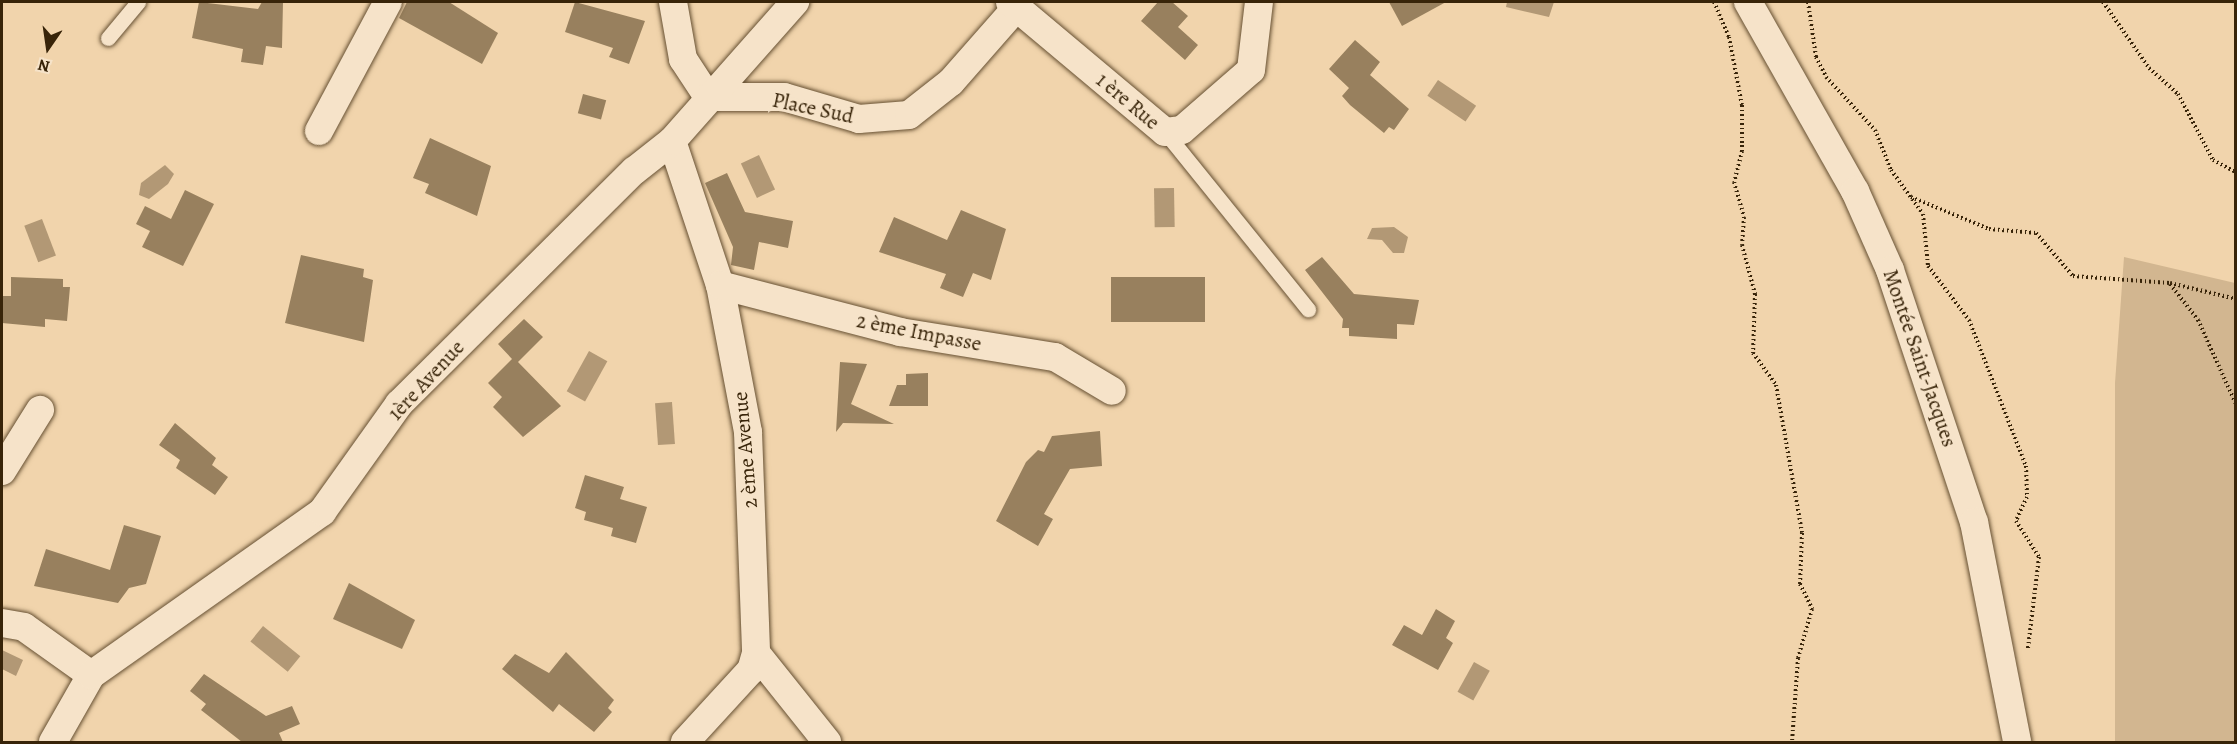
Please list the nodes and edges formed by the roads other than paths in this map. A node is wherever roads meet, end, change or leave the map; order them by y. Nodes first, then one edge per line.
1 (138, 2) edge
2 (388, 2) edge
3 (673, 2) edge
4 (795, 2) edge
5 (1259, 2) edge
6 (1748, 2) edge
7 (1014, 4) edge
8 (108, 38) dead end
9 (708, 97) junction
10 (319, 131) dead end
11 (1165, 132) junction
12 (672, 141) junction
13 (720, 285) junction
14 (1308, 309) dead end
15 (1112, 391) dead end
16 (40, 410) dead end
17 (2, 471) edge
18 (2, 623) edge
19 (756, 653) junction
20 (91, 675) junction
21 (53, 742) edge
22 (685, 742) edge
23 (827, 742) edge
24 (2017, 742) edge

1 - 8 lane
2 - 10 street
3 - 9 street
4 - 9 street, 1ère Avenue
5 - 11 street, 1 ère Rue
6 - 24 street, Montée Saint-Jacques
7 - 9 street, Place Sud
7 - 11 street, 1 ère Rue
9 - 12 street, 1ère Avenue
11 - 14 lane
12 - 13 street, 2 ème Avenue
12 - 20 street, 1ère Avenue
13 - 15 street, 2 ème Impasse
13 - 19 street, 2 ème Avenue
16 - 17 street
18 - 20 street
19 - 22 street, 2 ème Avenue
19 - 23 street
20 - 21 street, 1ère Avenue

